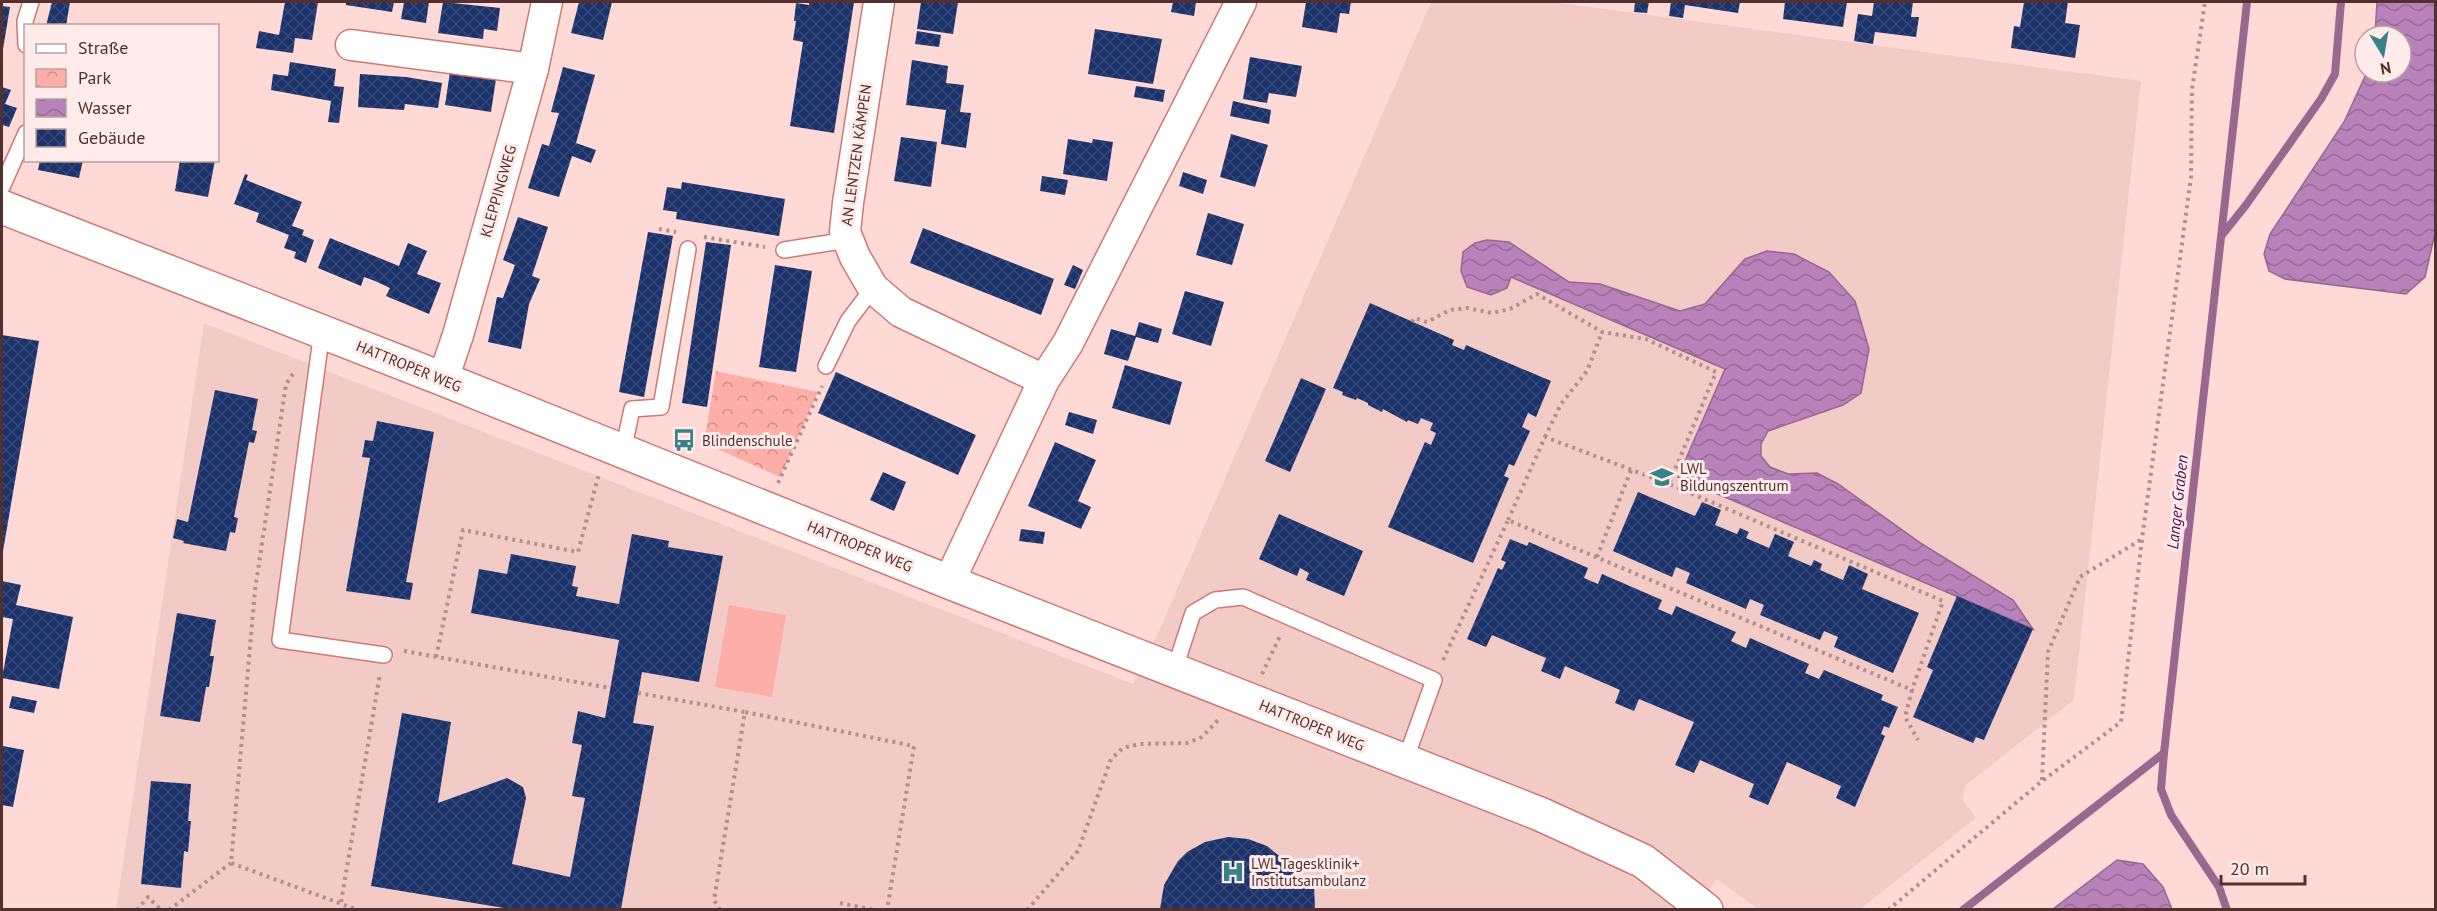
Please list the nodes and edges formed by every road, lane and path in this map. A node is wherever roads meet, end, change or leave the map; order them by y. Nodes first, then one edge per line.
1 (31, 2) edge
2 (547, 2) edge
3 (879, 2) edge
4 (1241, 2) edge
5 (2205, 2) edge
6 (25, 24) edge
7 (351, 45) dead end
8 (533, 69) junction
9 (24, 138) edge
10 (2, 187) edge
11 (2, 207) edge
12 (659, 229) dead end
13 (682, 233) dead end
14 (848, 240) junction
15 (691, 242) joint
16 (784, 250) joint
17 (873, 288) junction
18 (1413, 322) dead end
19 (322, 331) junction
20 (1602, 332) junction
21 (826, 366) joint
22 (443, 379) junction
23 (1044, 380) junction
24 (1545, 437) junction
25 (615, 448) junction
26 (1631, 470) junction
27 (1669, 484) junction
28 (767, 508) junction
29 (1508, 520) junction
30 (2142, 539) junction
31 (1597, 557) junction
32 (949, 582) junction
33 (1289, 617) junction
34 (384, 655) junction
35 (436, 657) junction
36 (1174, 671) junction
37 (1434, 680) junction
38 (610, 688) dead end
39 (1912, 690) junction
40 (638, 693) dead end
41 (1250, 700) junction
42 (745, 712) junction
43 (1220, 718) dead end
44 (1918, 740) dead end
45 (1405, 761) junction
46 (2042, 781) junction
47 (231, 863) dead end
48 (341, 902) dead end
49 (840, 903) dead end
50 (137, 909) edge
51 (161, 909) edge
52 (169, 909) edge
53 (720, 909) edge
54 (874, 909) edge
55 (887, 909) edge
56 (1027, 909) edge
57 (1706, 909) edge
58 (1888, 909) edge

1 - 6 lane
2 - 8 street, KLEPPINGWEG
3 - 14 street, AN LENTZEN KÄMPEN
4 - 23 street
5 - 30 path
7 - 8 street
8 - 22 street, KLEPPINGWEG
9 - 10 lane
11 - 19 main road, HATTROPER WEG
12 - 13 path
14 - 16 lane
14 - 17 street, AN LENTZEN KÄMPEN
15 - 16 path
15 - 25 lane
17 - 21 lane
17 - 23 street, AN LENTZEN KÄMPEN
18 - 20 path
19 - 22 main road, HATTROPER WEG
19 - 34 lane
20 - 24 path
20 - 27 path
21 - 28 path
22 - 25 main road, HATTROPER WEG
23 - 32 street
24 - 26 path
24 - 29 path
25 - 28 main road, HATTROPER WEG
25 - 35 path
26 - 27 path
26 - 31 path
27 - 39 path
28 - 32 main road, HATTROPER WEG
29 - 31 path
29 - 37 path
30 - 46 path
30 - 46 path
31 - 39 path
32 - 36 main road, HATTROPER WEG
33 - 36 lane
33 - 37 lane
33 - 41 path
34 - 35 path
34 - 48 path
35 - 38 path
36 - 41 main road, HATTROPER WEG
37 - 45 lane
39 - 44 path
40 - 42 path
41 - 45 main road, HATTROPER WEG
42 - 53 path
42 - 55 path
43 - 56 path
45 - 57 main road, HATTROPER WEG
46 - 58 path
47 - 52 path
49 - 54 path
50 - 51 path

